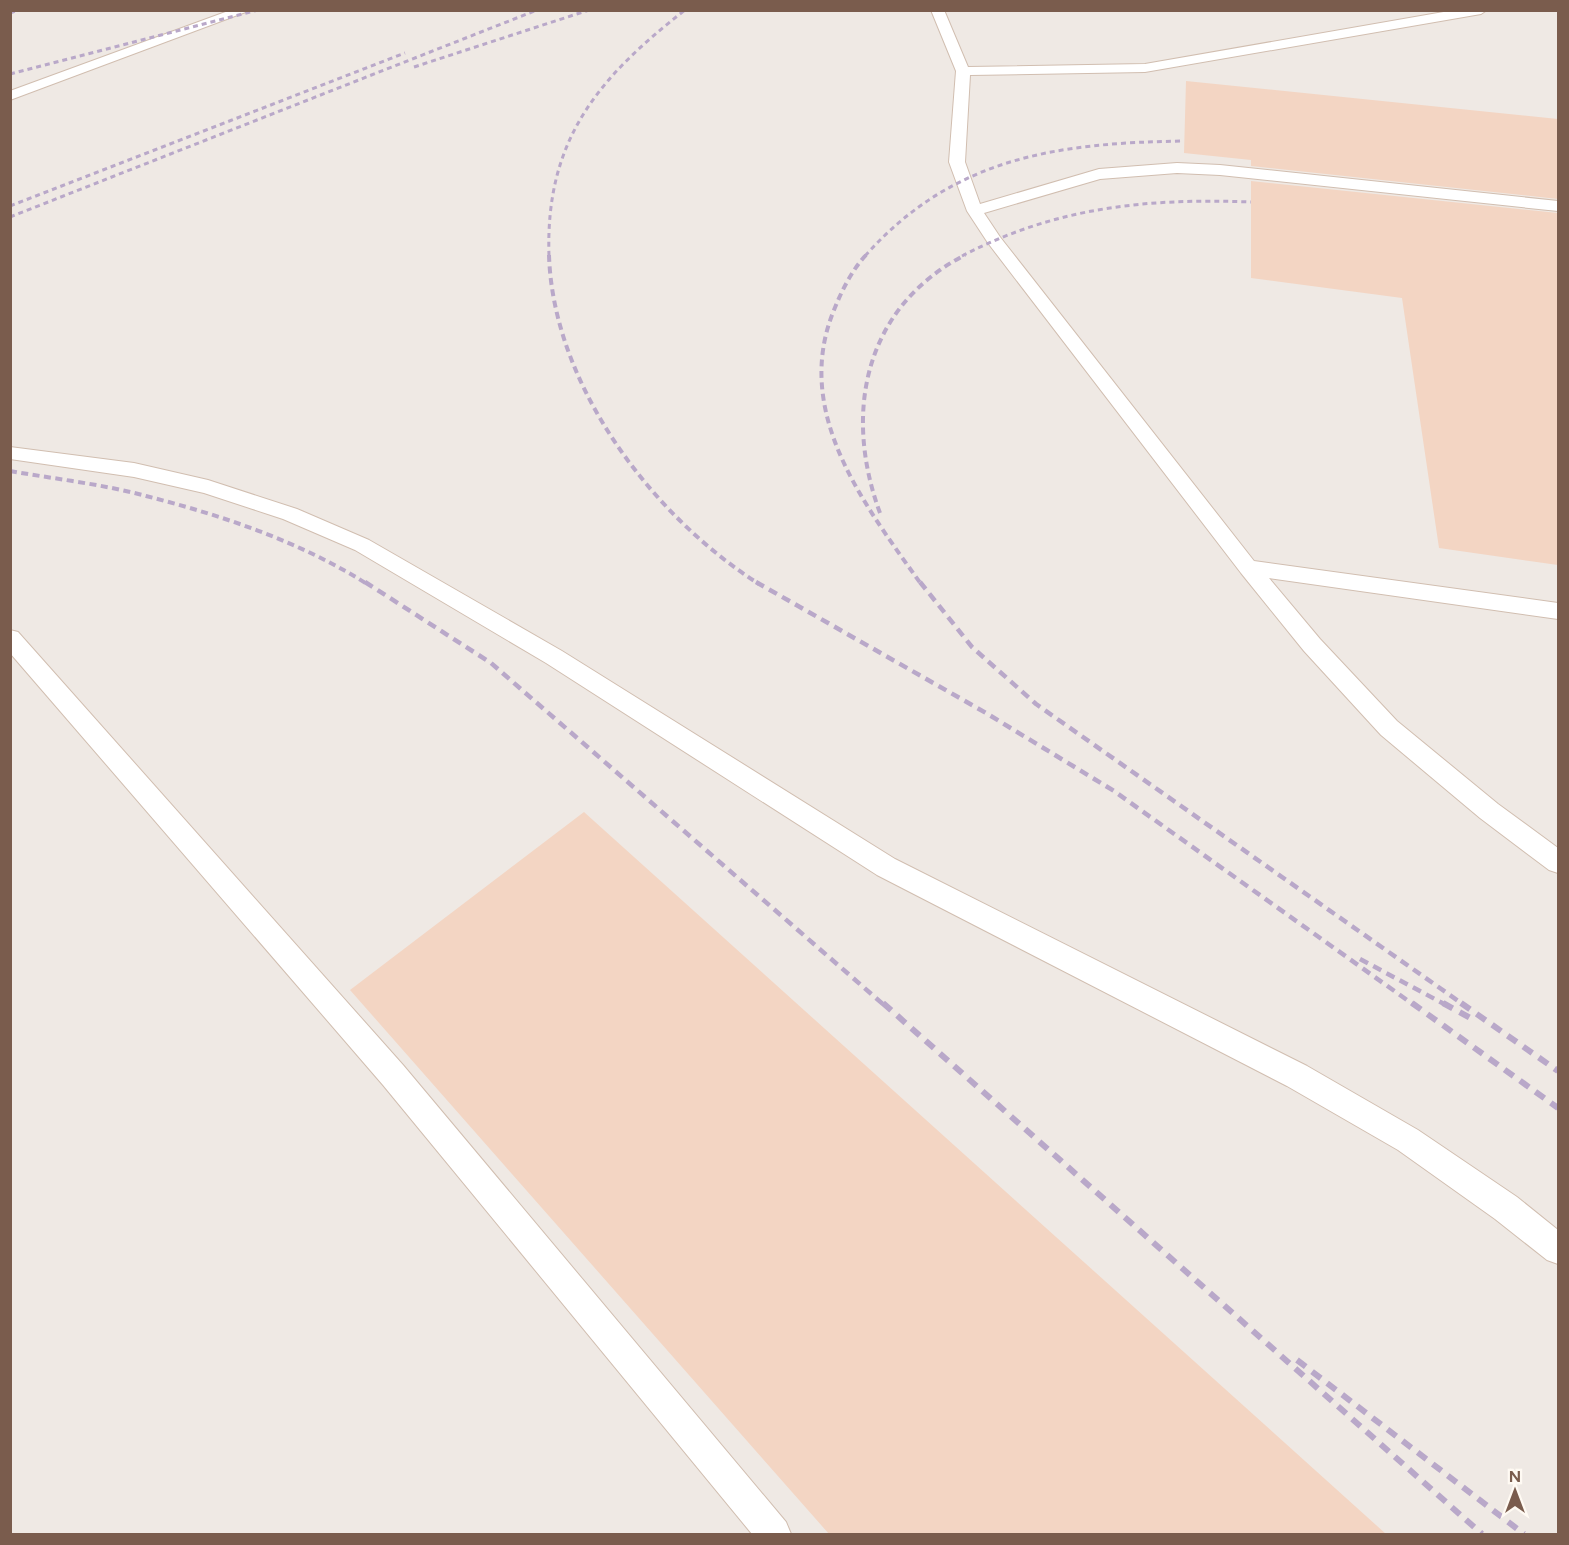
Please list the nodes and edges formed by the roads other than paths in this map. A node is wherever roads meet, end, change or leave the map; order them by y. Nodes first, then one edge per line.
1 (245, 10) edge
2 (937, 10) edge
3 (1481, 10) edge
4 (963, 71) junction
5 (10, 96) edge
6 (1558, 206) edge
7 (975, 210) junction
8 (10, 453) edge
9 (1248, 568) junction
10 (1558, 611) edge
11 (10, 638) edge
12 (1558, 862) edge
13 (1558, 1250) edge
14 (774, 1534) edge

1 - 5 lane
2 - 4 lane
3 - 4 lane
4 - 7 lane
6 - 7 lane
7 - 9 lane
8 - 13 lane
9 - 10 lane
9 - 12 lane
11 - 14 lane

